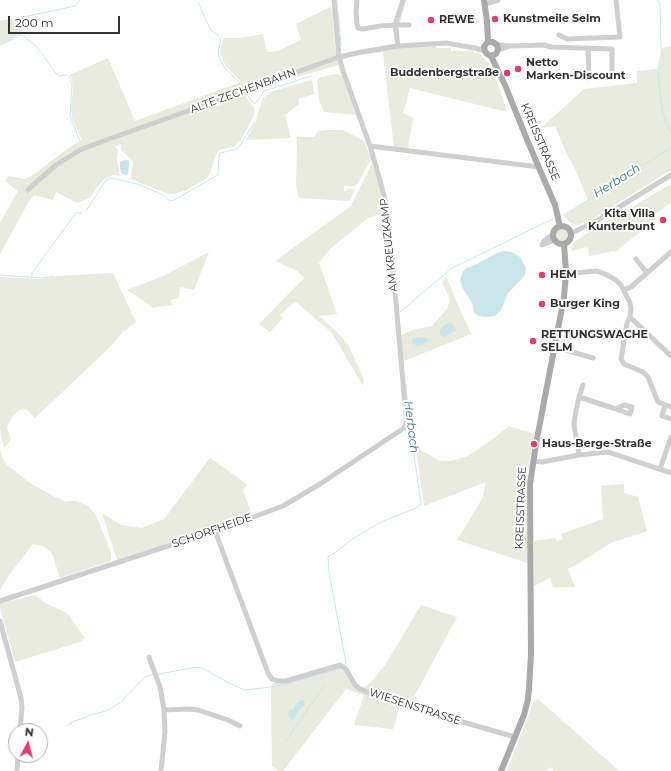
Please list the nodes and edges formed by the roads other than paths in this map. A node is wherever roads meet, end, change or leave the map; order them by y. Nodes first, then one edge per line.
1 (334, 0) edge
2 (356, 0) edge
3 (403, 0) edge
4 (498, 0) edge
5 (616, 0) edge
6 (486, 2) edge
7 (395, 25) junction
8 (409, 25) dead end
9 (559, 34) dead end
10 (398, 46) junction
11 (492, 48) junction
12 (588, 48) junction
13 (339, 57) junction
14 (612, 74) dead end
15 (589, 78) dead end
16 (370, 146) junction
17 (538, 167) junction
18 (671, 176) edge
19 (28, 190) dead end
20 (560, 226) junction
21 (570, 233) junction
22 (564, 244) junction
23 (671, 252) edge
24 (636, 259) dead end
25 (566, 273) junction
26 (647, 273) junction
27 (624, 290) junction
28 (630, 317) junction
29 (555, 348) junction
30 (671, 356) edge
31 (593, 358) dead end
32 (583, 385) dead end
33 (579, 397) junction
34 (665, 405) junction
35 (671, 407) edge
36 (616, 409) dead end
37 (671, 419) edge
38 (406, 425) joint
39 (671, 437) edge
40 (578, 455) junction
41 (533, 461) junction
42 (660, 469) junction
43 (671, 473) edge
44 (215, 531) junction
45 (0, 601) edge
46 (0, 621) edge
47 (149, 657) dead end
48 (164, 710) junction
49 (21, 723) edge
50 (240, 726) dead end
51 (515, 737) junction
52 (161, 771) edge
53 (501, 771) edge

1 - 13 street, AM KREUZKAMP
2 - 7 street
3 - 7 street
4 - 6 street
5 - 9 street
6 - 11 main road, KREISSTRASSE
7 - 8 street
7 - 10 street
10 - 11 street, ALTE ZECHENBAHN
10 - 13 street, ALTE ZECHENBAHN
11 - 12 street, ALTE ZECHENBAHN
11 - 17 main road, KREISSTRASSE
12 - 14 street, ALTE ZECHENBAHN
12 - 15 street
13 - 16 street, AM KREUZKAMP
13 - 19 street, ALTE ZECHENBAHN
16 - 17 street
16 - 38 street, AM KREUZKAMP
17 - 20 main road, KREISSTRASSE
18 - 21 street
20 - 21 main road
20 - 22 main road
21 - 22 main road
22 - 25 main road, KREISSTRASSE
23 - 26 street
24 - 26 street
25 - 27 street
25 - 29 main road, KREISSTRASSE
26 - 27 street
27 - 28 street
28 - 30 street
28 - 34 street
29 - 31 street
29 - 41 main road, KREISSTRASSE
32 - 33 street
33 - 36 street
33 - 40 street
34 - 35 street
34 - 37 street
38 - 44 street, SCHORFHEIDE
39 - 42 street
40 - 41 street
40 - 42 street
41 - 51 main road, KREISSTRASSE
42 - 43 street
44 - 45 street, SCHORFHEIDE
44 - 51 street, WIESENSTRASSE
46 - 49 street
47 - 48 street
48 - 50 street
48 - 52 street
51 - 53 main road, KREISSTRASSE

